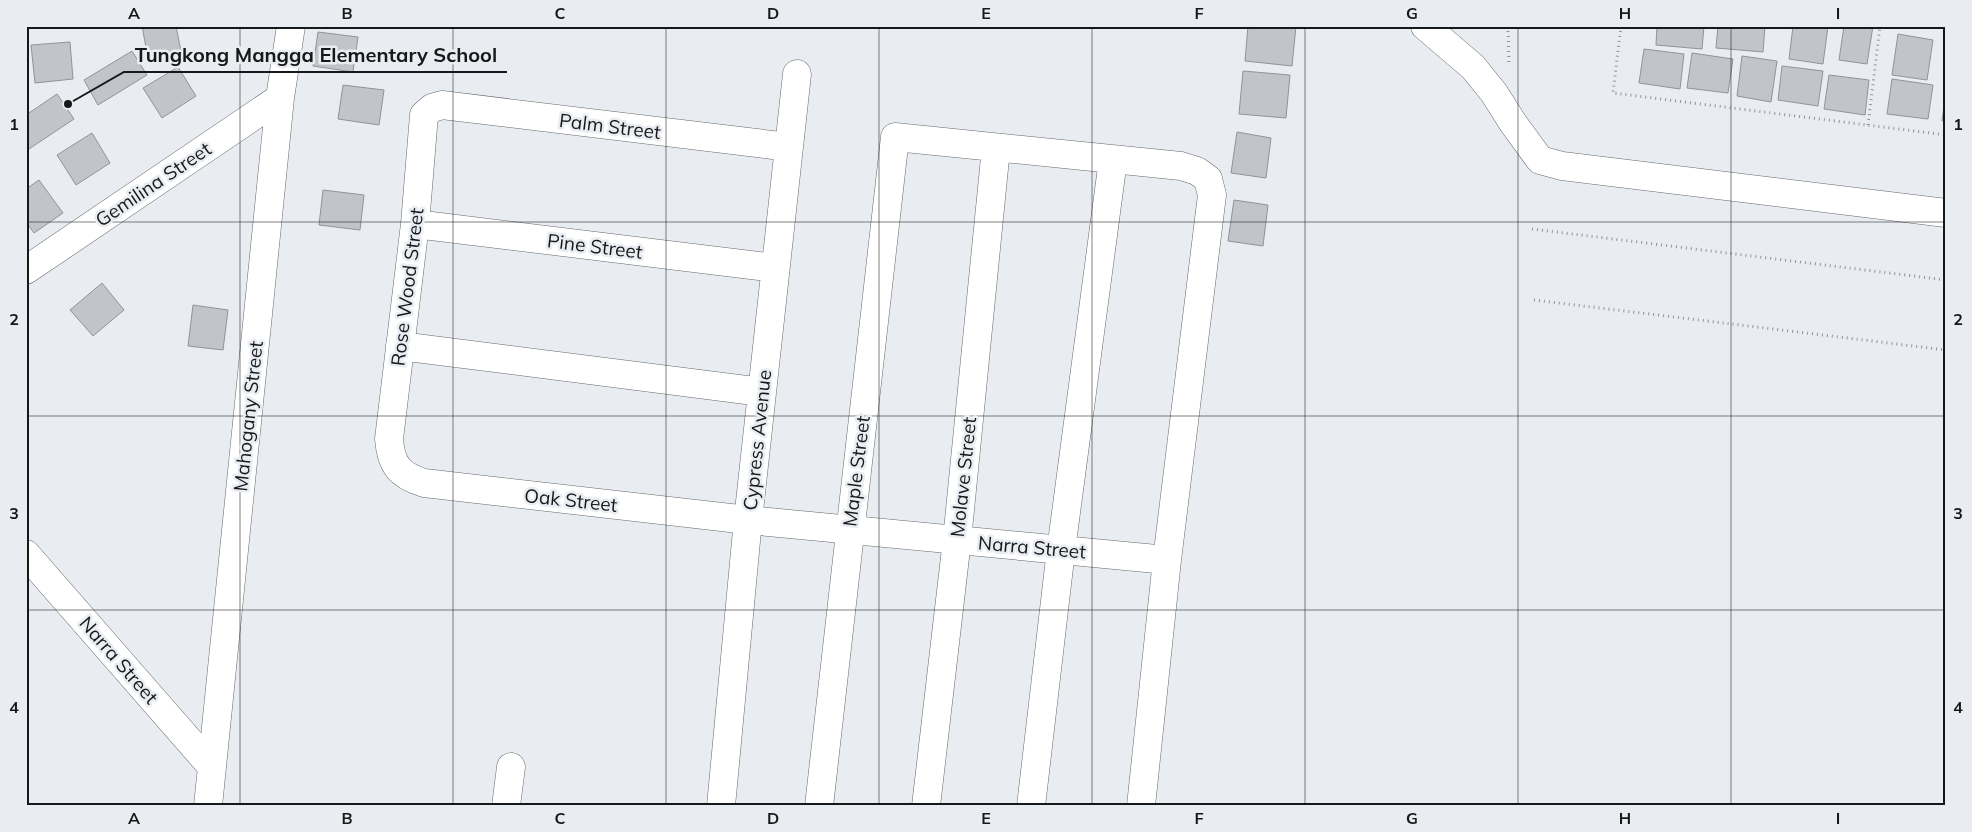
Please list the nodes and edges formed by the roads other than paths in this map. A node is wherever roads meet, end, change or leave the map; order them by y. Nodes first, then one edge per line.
1 (291, 26) edge
2 (1425, 26) edge
3 (797, 74) dead end
4 (280, 98) junction
5 (432, 108) joint
6 (789, 147) junction
7 (996, 148) junction
8 (1113, 160) junction
9 (1946, 213) edge
10 (415, 224) junction
11 (775, 268) junction
12 (26, 270) edge
13 (400, 346) junction
14 (762, 392) junction
15 (398, 468) joint
16 (748, 520) junction
17 (850, 529) junction
18 (957, 540) junction
19 (1061, 550) junction
20 (26, 554) edge
21 (1167, 560) junction
22 (212, 767) junction
23 (510, 767) dead end
24 (208, 806) edge
25 (506, 806) edge
26 (721, 806) edge
27 (819, 806) edge
28 (926, 806) edge
29 (1031, 806) edge
30 (1141, 806) edge

1 - 4 street, Mahogany Street
2 - 9 street
3 - 6 street, Cypress Avenue
4 - 12 street, Gemilina Street
4 - 22 street, Mahogany Street
5 - 6 street, Palm Street
5 - 10 street, Rose Wood Street
6 - 11 street, Cypress Avenue
7 - 8 street
7 - 17 street, Maple Street
7 - 18 street, Molave Street
8 - 19 street
8 - 21 street
10 - 11 street, Pine Street
10 - 13 street, Rose Wood Street
11 - 14 street, Cypress Avenue
13 - 14 street
13 - 15 street, Rose Wood Street
14 - 16 street, Cypress Avenue
15 - 16 street, Oak Street
16 - 17 street, Narra Street
16 - 26 street, Cypress Avenue
17 - 18 street, Narra Street
17 - 27 street, Maple Street
18 - 19 street, Narra Street
18 - 28 street, Molave Street
19 - 21 street, Narra Street
19 - 29 street
20 - 22 street, Narra Street
21 - 30 street
22 - 24 street, Mahogany Street
23 - 25 street

